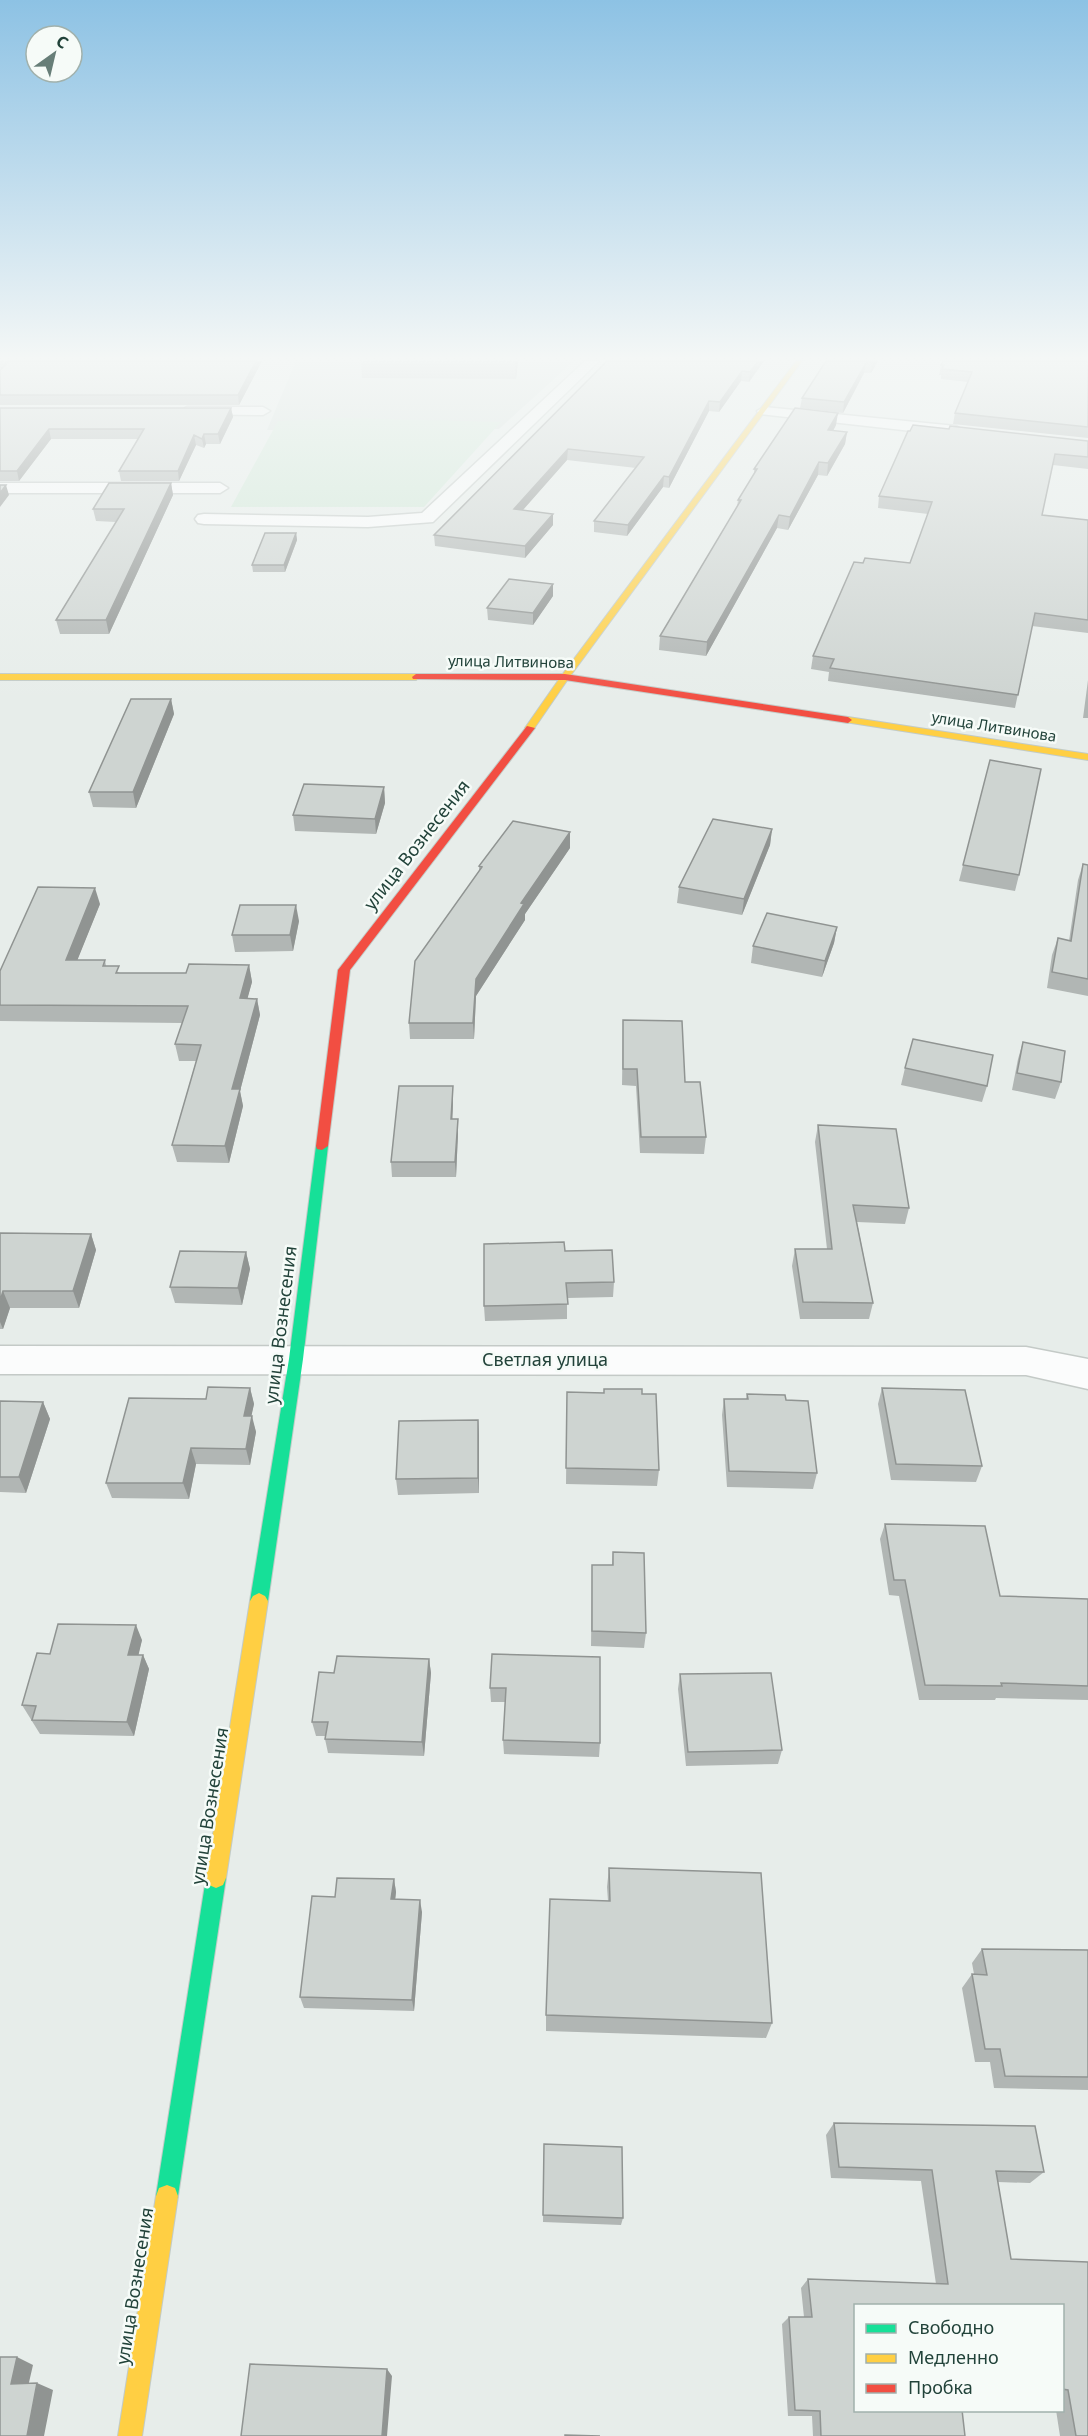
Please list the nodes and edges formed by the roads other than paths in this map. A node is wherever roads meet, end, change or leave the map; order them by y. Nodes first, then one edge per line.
1 (473, 475) edge
2 (716, 475) edge
3 (0, 488) edge
4 (220, 488) dead end
5 (204, 519) dead end
6 (0, 677) edge
7 (565, 677) junction
8 (1088, 758) edge
9 (296, 1359) junction
10 (0, 1360) edge
11 (1088, 1374) edge
12 (130, 2436) edge

1 - 5 street
2 - 7 street, улица Вознесения
3 - 4 street
6 - 7 street, улица Литвинова
7 - 8 street, улица Литвинова
7 - 9 street, улица Вознесения
9 - 10 street, Светлая улица
9 - 11 street, Светлая улица
9 - 12 street, улица Вознесения

